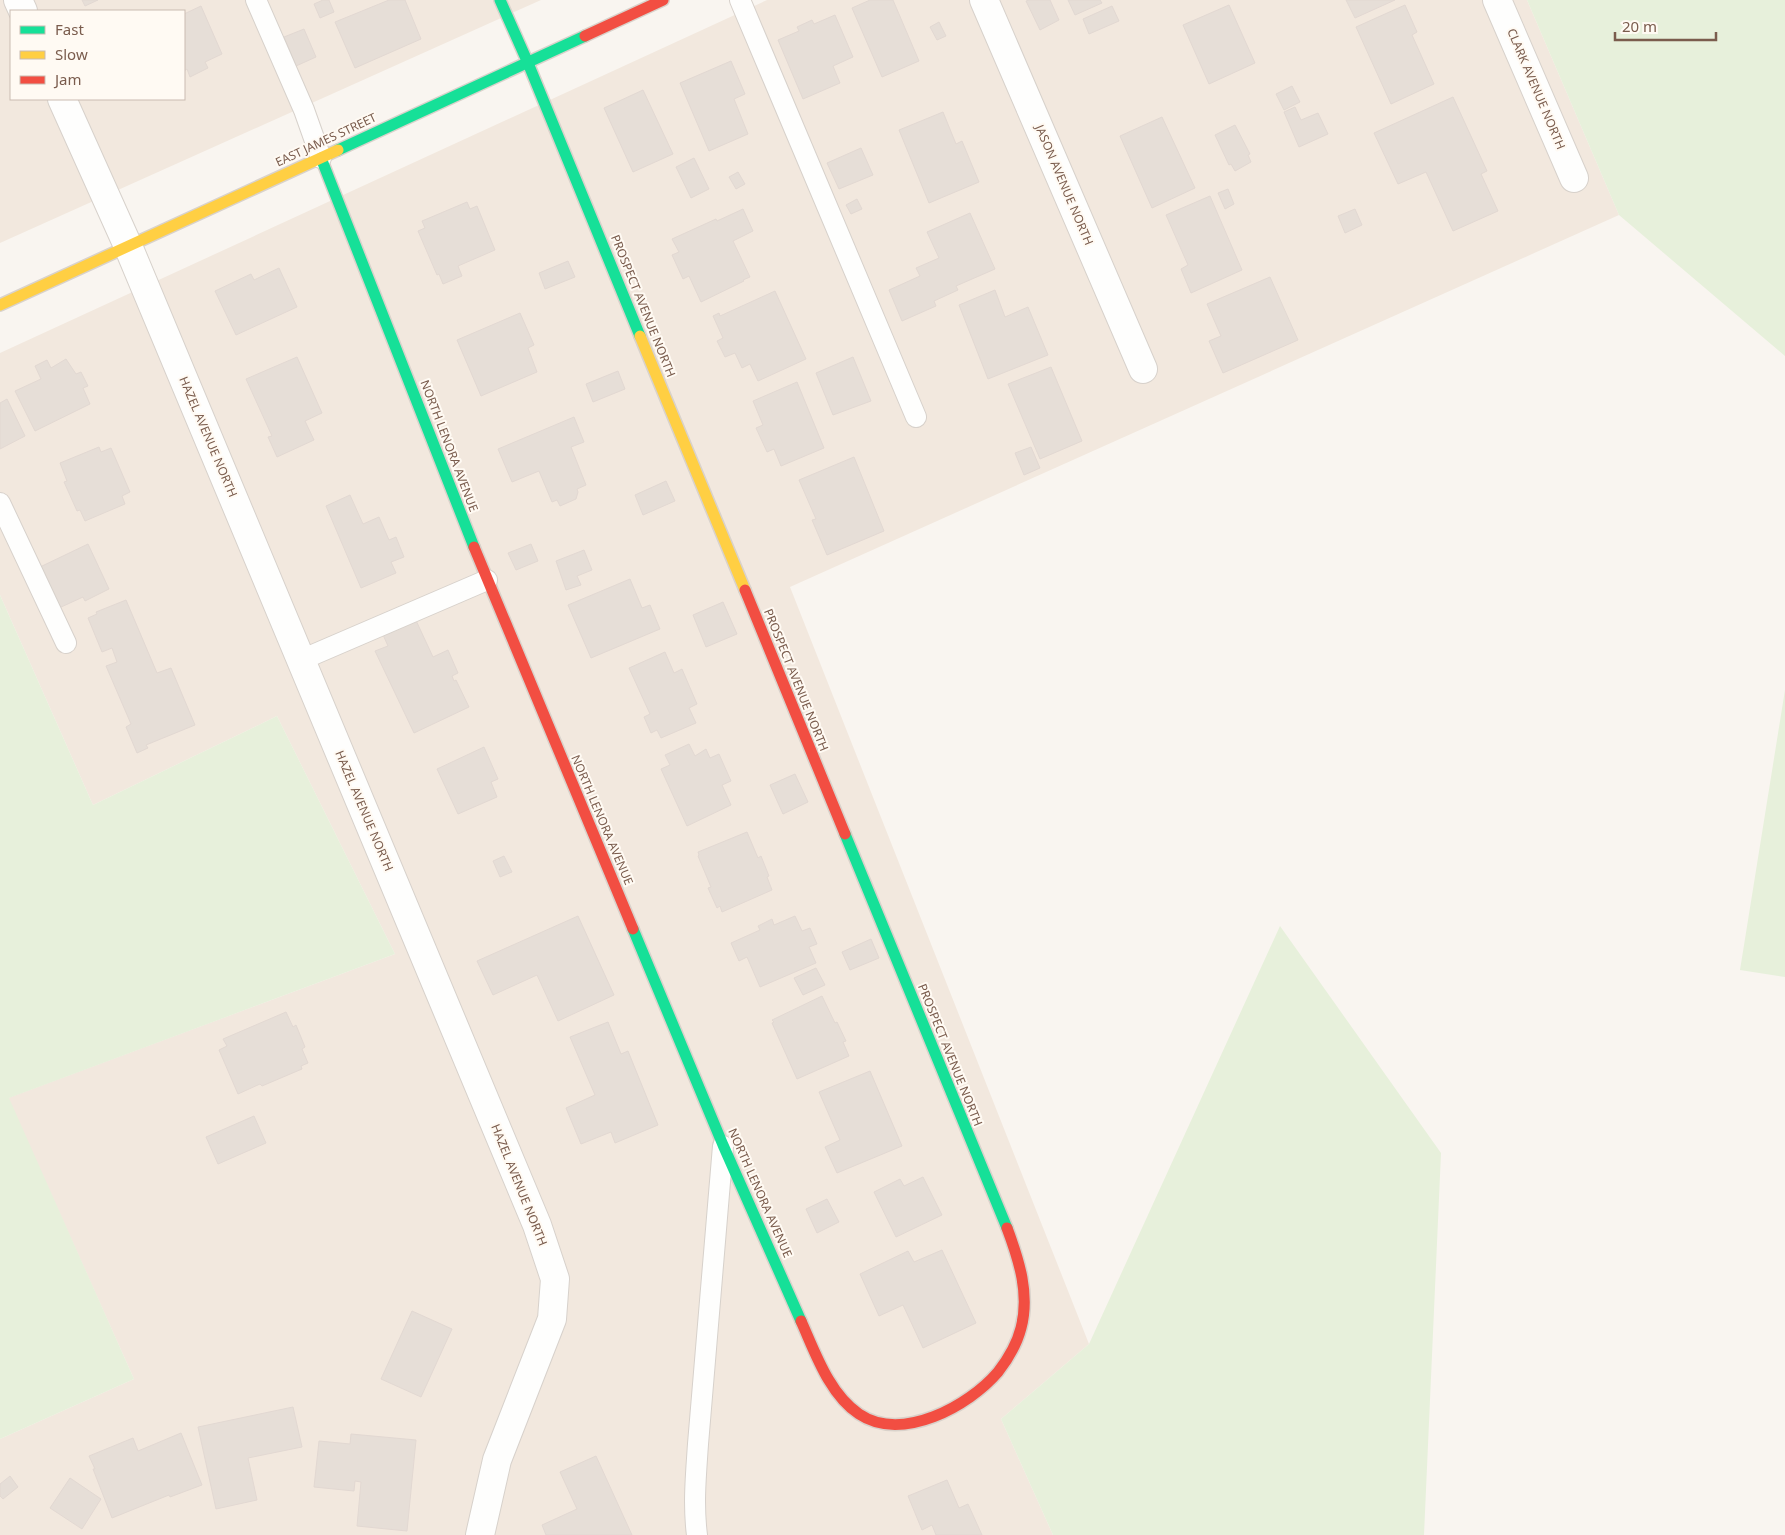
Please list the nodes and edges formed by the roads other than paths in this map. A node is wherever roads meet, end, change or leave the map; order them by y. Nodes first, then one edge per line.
1 (256, 0) edge
2 (500, 0) edge
3 (663, 0) edge
4 (740, 0) edge
5 (984, 0) edge
6 (1497, 0) edge
7 (528, 63) junction
8 (62, 100) edge
9 (321, 158) junction
10 (1574, 178) dead end
11 (128, 246) junction
12 (0, 305) edge
13 (1143, 369) dead end
14 (916, 417) dead end
15 (0, 503) edge
16 (487, 580) junction
17 (66, 643) dead end
18 (301, 660) junction
19 (723, 1145) junction
20 (926, 1418) joint
21 (480, 1535) edge
22 (697, 1535) edge

1 - 9 lane
2 - 7 street, PROSPECT AVENUE NORTH
3 - 7 street, EAST JAMES STREET
4 - 14 lane
5 - 13 street, JASON AVENUE NORTH
6 - 10 street, CLARK AVENUE NORTH
7 - 9 street, EAST JAMES STREET
7 - 20 street, PROSPECT AVENUE NORTH
8 - 11 street, HAZEL AVENUE NORTH
9 - 11 street, EAST JAMES STREET
9 - 16 street, NORTH LENORA AVENUE
11 - 12 street, EAST JAMES STREET
11 - 18 street, HAZEL AVENUE NORTH
15 - 17 lane
16 - 18 lane
16 - 19 street, NORTH LENORA AVENUE
18 - 21 street, HAZEL AVENUE NORTH
19 - 20 street, NORTH LENORA AVENUE
19 - 22 lane

